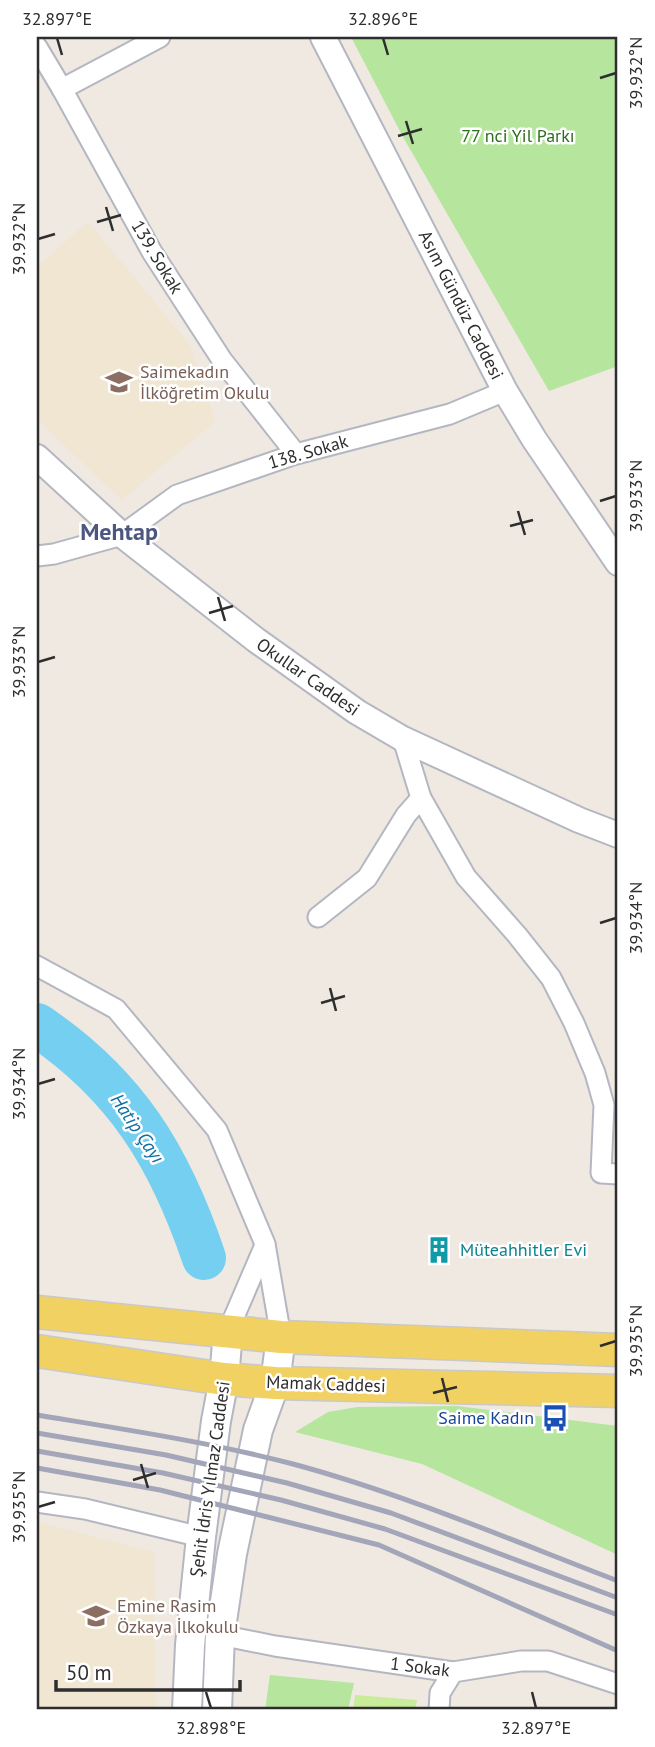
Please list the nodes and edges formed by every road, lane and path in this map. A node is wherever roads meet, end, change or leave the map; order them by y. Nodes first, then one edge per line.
1 (160, 37) edge
2 (323, 37) edge
3 (37, 47) edge
4 (62, 89) junction
5 (505, 391) junction
6 (296, 454) junction
7 (37, 457) edge
8 (122, 535) junction
9 (37, 556) edge
10 (618, 563) edge
11 (403, 739) junction
12 (421, 798) junction
13 (618, 835) edge
14 (318, 917) dead end
15 (37, 966) edge
16 (610, 1174) edge
17 (265, 1244) junction
18 (37, 1312) edge
19 (228, 1331) junction
20 (281, 1337) junction
21 (618, 1350) edge
22 (37, 1351) edge
23 (224, 1379) junction
24 (275, 1383) junction
25 (618, 1391) edge
26 (37, 1502) edge
27 (201, 1537) junction
28 (220, 1635) junction
29 (453, 1672) junction
30 (618, 1684) edge
31 (187, 1710) edge
32 (217, 1710) edge
33 (439, 1710) edge

1 - 4 street
2 - 5 street, Asım Gündüz Caddesi
3 - 4 street, 139. Sokak
4 - 6 street, 139. Sokak
5 - 6 street, 138. Sokak
5 - 10 street, Asım Gündüz Caddesi
6 - 8 street, 138. Sokak
7 - 8 street, Okullar Caddesi
8 - 9 street
8 - 11 street, Okullar Caddesi
11 - 12 street
11 - 13 street, Okullar Caddesi
12 - 14 street
12 - 16 street
15 - 17 street
17 - 19 street
17 - 20 street
18 - 19 main road
19 - 20 main road
19 - 23 main road, Şehit İdris Yılmaz Caddesi
20 - 21 main road
20 - 24 main road, Şehit İdris Yılmaz Caddesi
22 - 23 main road, Mamak Caddesi
23 - 24 main road, Mamak Caddesi
23 - 27 main road, Şehit İdris Yılmaz Caddesi
24 - 25 main road, Mamak Caddesi
24 - 28 main road, Şehit İdris Yılmaz Caddesi
26 - 27 street
27 - 31 main road, Şehit İdris Yılmaz Caddesi
28 - 29 street, 1 Sokak
28 - 32 main road, Şehit İdris Yılmaz Caddesi
29 - 30 street, 1 Sokak
29 - 33 street

